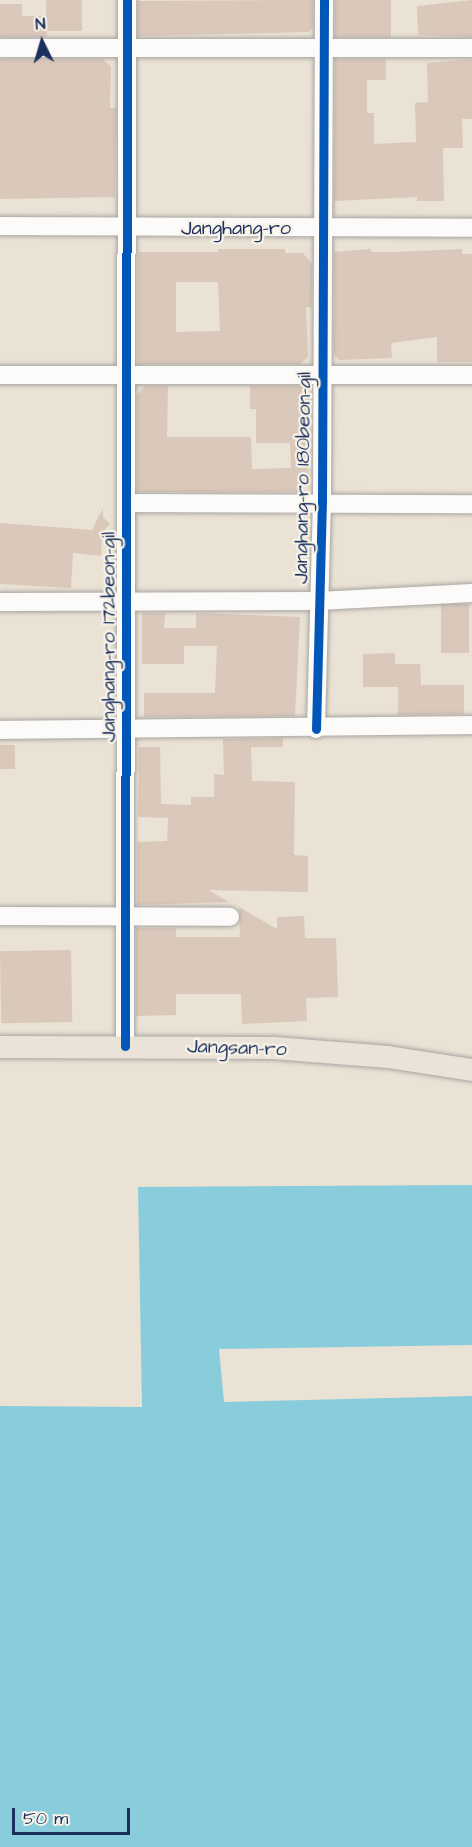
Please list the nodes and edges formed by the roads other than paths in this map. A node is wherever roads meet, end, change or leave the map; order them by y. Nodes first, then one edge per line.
1 (127, 0) edge
2 (324, 0) edge
3 (0, 48) edge
4 (472, 48) edge
5 (128, 50) junction
6 (324, 50) junction
7 (0, 226) edge
8 (127, 228) junction
9 (324, 228) junction
10 (472, 228) edge
11 (323, 374) junction
12 (0, 375) edge
13 (472, 375) edge
14 (128, 376) junction
15 (322, 502) junction
16 (128, 503) junction
17 (472, 504) edge
18 (472, 593) edge
19 (318, 601) junction
20 (0, 602) edge
21 (128, 603) junction
22 (472, 725) edge
23 (127, 729) junction
24 (316, 729) junction
25 (0, 730) edge
26 (0, 916) edge
27 (126, 916) junction
28 (230, 917) dead end
29 (124, 1046) junction
30 (0, 1047) edge
31 (472, 1070) edge

1 - 5 street, Janghang-ro 172beon-gil
2 - 6 street, Janghang-ro 180beon-gil
3 - 5 street
4 - 6 street
5 - 6 street
5 - 8 street, Janghang-ro 172beon-gil
6 - 9 street, Janghang-ro 180beon-gil
7 - 8 street, Janghang-ro
8 - 9 street, Janghang-ro
8 - 14 street, Janghang-ro 172beon-gil
9 - 10 street, Janghang-ro
9 - 11 street, Janghang-ro 180beon-gil
11 - 13 street
11 - 14 street
11 - 15 street, Janghang-ro 180beon-gil
12 - 14 street
14 - 16 street, Janghang-ro 172beon-gil
15 - 16 street
15 - 17 street
15 - 19 street, Janghang-ro 180beon-gil
16 - 21 street, Janghang-ro 172beon-gil
18 - 19 street
19 - 21 street
19 - 24 street, Janghang-ro 180beon-gil
20 - 21 street
21 - 23 street, Janghang-ro 172beon-gil
22 - 24 street
23 - 24 street
23 - 25 street, Janghang-ro 172beon-gil
23 - 27 street, Janghang-ro 172beon-gil
26 - 27 street
27 - 28 street
27 - 29 street, Janghang-ro 172beon-gil
29 - 30 main road, Jangsan-ro
29 - 31 main road, Jangsan-ro

